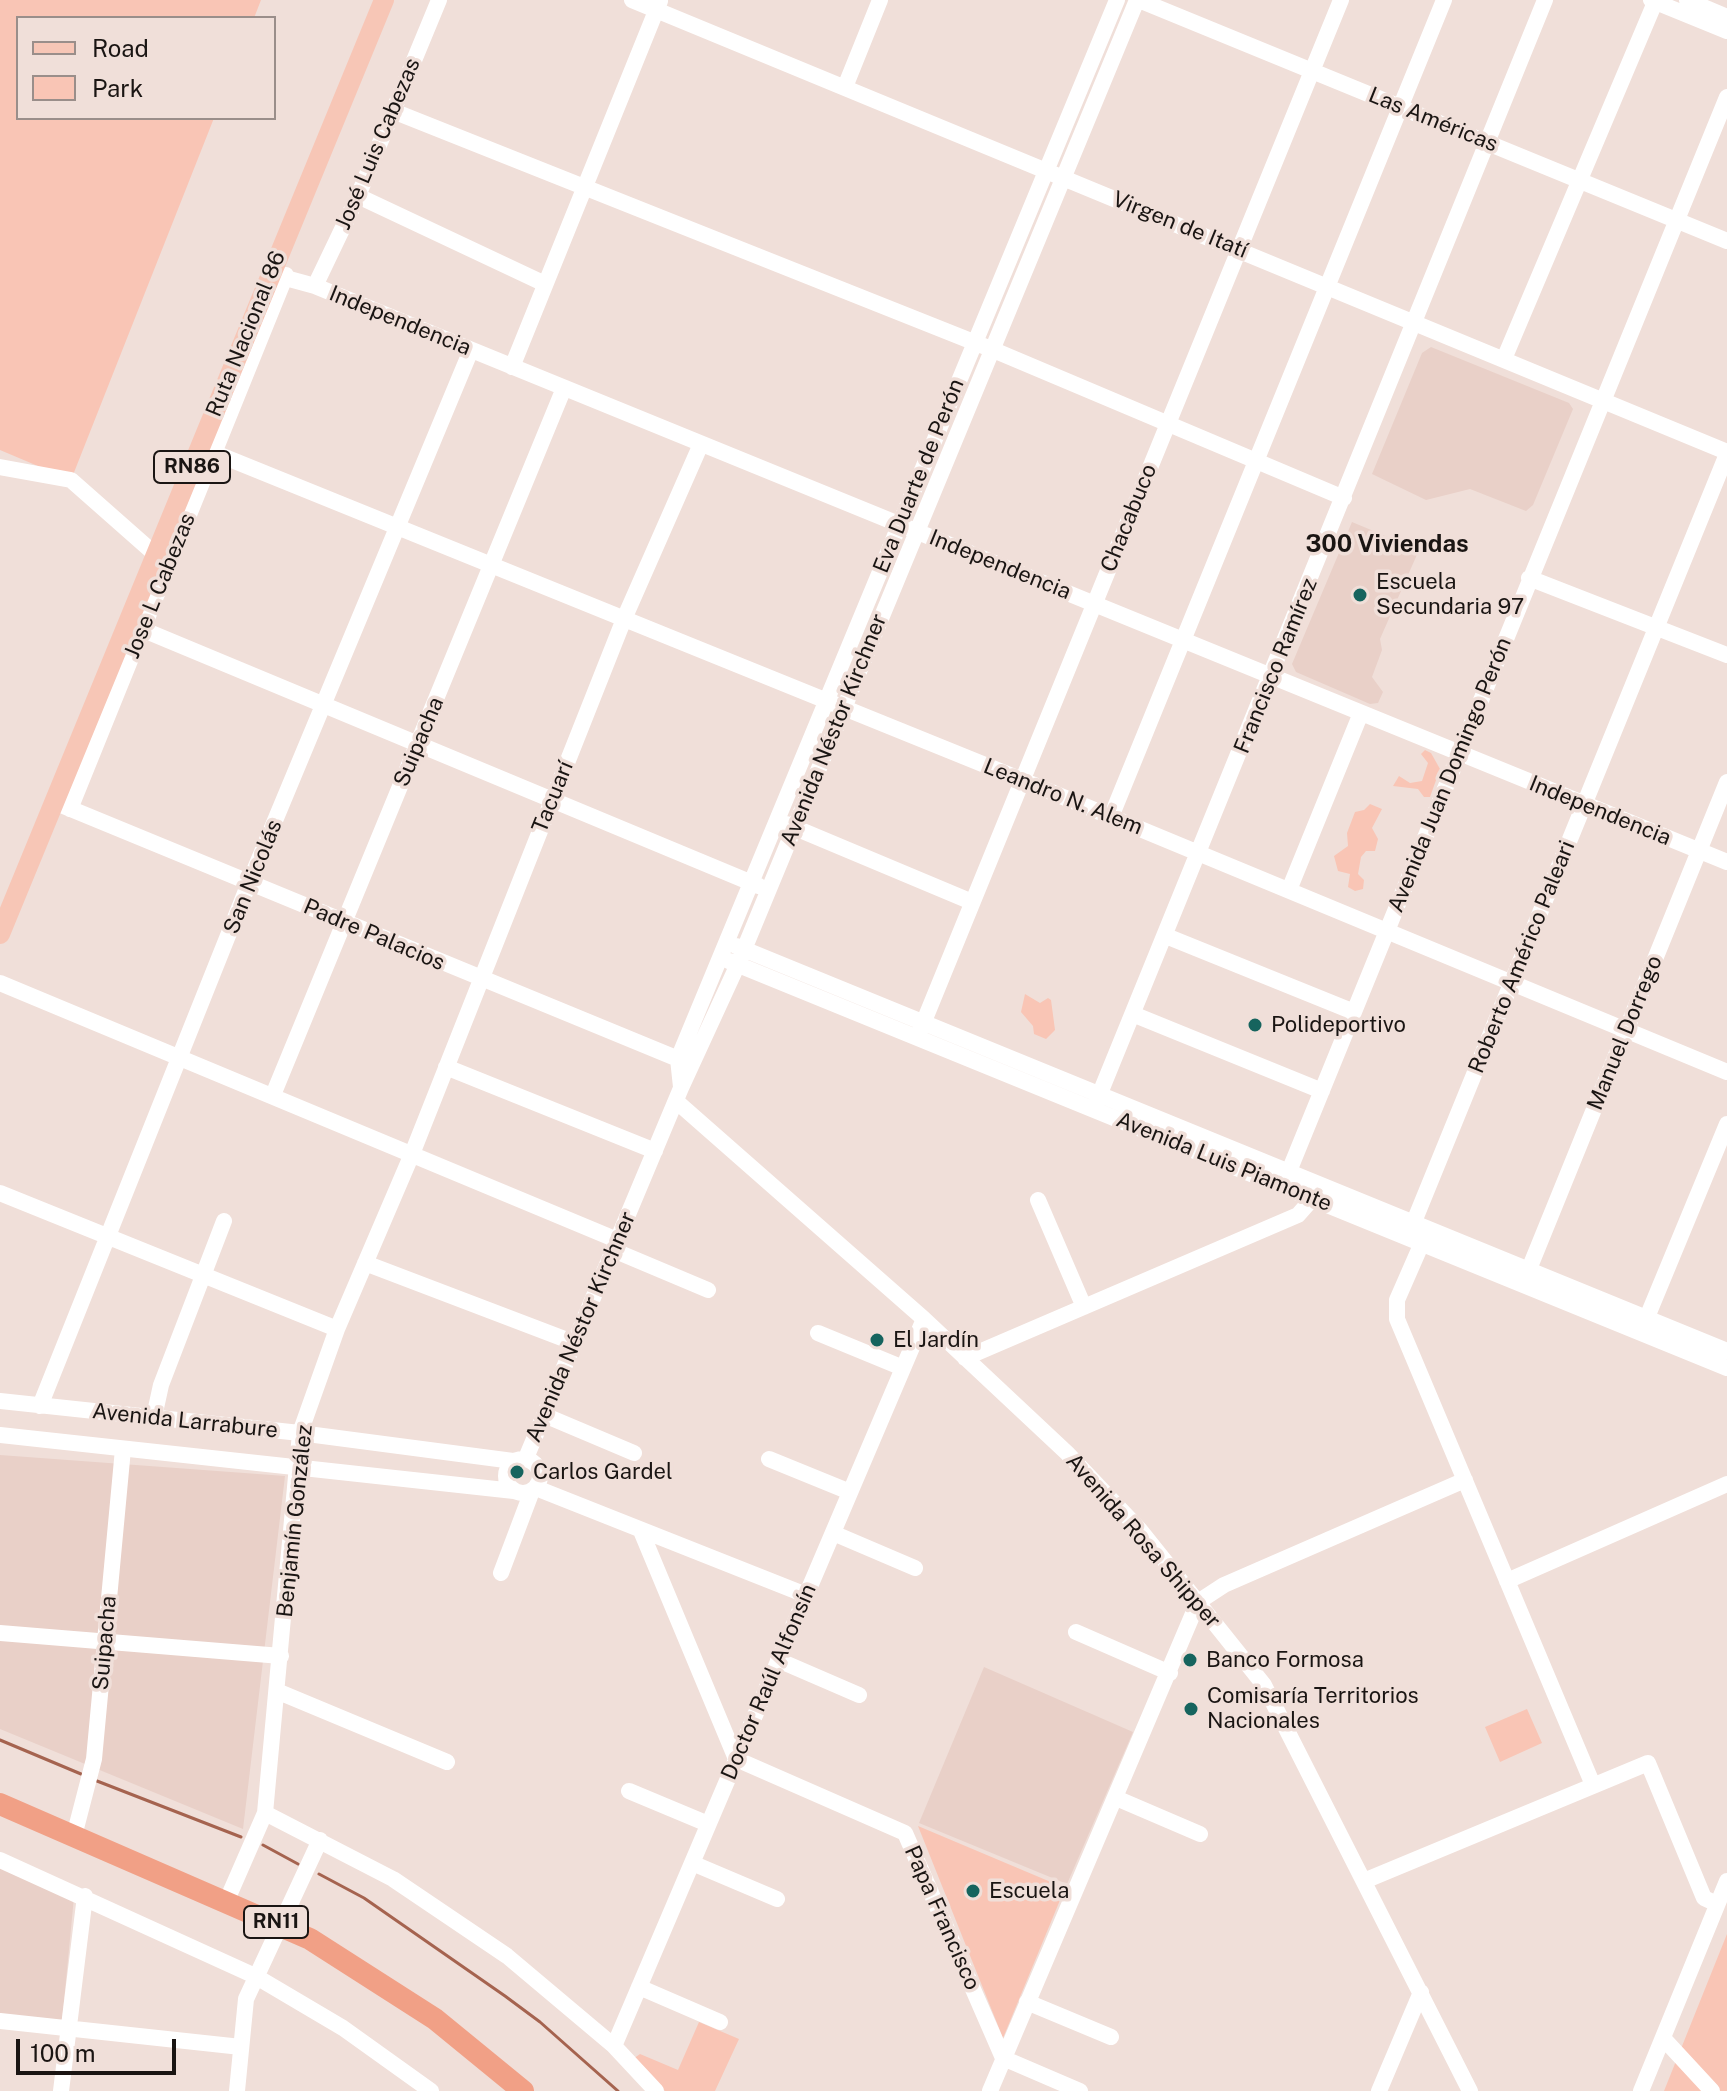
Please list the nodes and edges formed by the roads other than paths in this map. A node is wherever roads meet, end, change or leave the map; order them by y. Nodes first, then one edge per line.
1 (384, 0) edge
2 (439, 0) edge
3 (632, 0) edge
4 (880, 0) edge
5 (1117, 0) edge
6 (1138, 0) edge
7 (1341, 0) edge
8 (1444, 0) edge
9 (1545, 0) edge
10 (1687, 0) edge
11 (1654, 1) edge
12 (658, 5) edge
13 (1727, 17) edge
14 (1727, 31) edge
15 (1313, 70) junction
16 (845, 87) junction
17 (1727, 97) edge
18 (1401, 107) junction
19 (393, 111) junction
20 (1488, 143) junction
21 (1046, 170) junction
22 (1063, 177) junction
23 (1580, 180) junction
24 (586, 185) junction
25 (358, 196) junction
26 (1679, 220) junction
27 (1727, 241) edge
28 (1239, 250) junction
29 (279, 274) junction
30 (545, 284) junction
31 (315, 286) junction
32 (1328, 286) junction
33 (1415, 322) junction
34 (983, 346) junction
35 (471, 350) junction
36 (1504, 359) junction
37 (512, 367) junction
38 (564, 388) junction
39 (1605, 403) junction
40 (1168, 424) junction
41 (701, 444) junction
42 (207, 450) junction
43 (1727, 453) edge
44 (1256, 462) junction
45 (0, 467) edge
46 (1344, 498) junction
47 (398, 525) junction
48 (899, 525) junction
49 (916, 532) junction
50 (156, 555) junction
51 (493, 565) junction
52 (1529, 578) junction
53 (1094, 603) junction
54 (624, 619) junction
55 (135, 626) junction
56 (1657, 626) junction
57 (1183, 640) junction
58 (1727, 655) edge
59 (1272, 676) junction
60 (826, 701) junction
61 (324, 705) junction
62 (843, 708) junction
63 (1361, 713) junction
64 (418, 744) junction
65 (1460, 754) junction
66 (1022, 780) junction
67 (1727, 782) edge
68 (552, 800) junction
69 (1584, 805) junction
70 (62, 806) junction
71 (1111, 817) junction
72 (777, 821) junction
73 (794, 827) junction
74 (1699, 851) junction
75 (1200, 854) junction
76 (1727, 862) edge
77 (249, 883) junction
78 (751, 883) junction
79 (768, 889) junction
80 (1289, 890) junction
81 (972, 902) junction
82 (344, 922) junction
83 (1387, 931) junction
84 (0, 934) edge
85 (1166, 936) junction
86 (723, 951) junction
87 (741, 956) junction
88 (481, 979) junction
89 (0, 983) edge
90 (1511, 985) junction
91 (1354, 1012) junction
92 (1135, 1015) junction
93 (920, 1030) junction
94 (1626, 1031) junction
95 (182, 1057) junction
96 (686, 1062) junction
97 (446, 1067) junction
98 (1727, 1072) edge
99 (1322, 1091) junction
100 (678, 1094) junction
101 (273, 1095) junction
102 (1098, 1102) junction
103 (1727, 1124) edge
104 (655, 1151) junction
105 (412, 1154) junction
106 (1286, 1179) junction
107 (1318, 1192) junction
108 (0, 1193) edge
109 (1038, 1200) dead end
110 (224, 1221) dead end
111 (1417, 1233) junction
112 (108, 1237) junction
113 (615, 1245) junction
114 (365, 1263) junction
115 (201, 1275) junction
116 (1526, 1277) junction
117 (708, 1290) dead end
118 (1084, 1307) junction
119 (924, 1319) junction
120 (1644, 1326) junction
121 (337, 1329) junction
122 (818, 1333) dead end
123 (575, 1343) junction
124 (1727, 1351) edge
125 (965, 1358) junction
126 (903, 1368) junction
127 (1727, 1368) edge
128 (0, 1401) edge
129 (40, 1406) junction
130 (544, 1415) junction
131 (154, 1417) junction
132 (300, 1433) junction
133 (0, 1435) edge
134 (123, 1449) junction
135 (634, 1453) dead end
136 (769, 1459) dead end
137 (520, 1460) junction
138 (297, 1466) junction
139 (1465, 1480) junction
140 (1727, 1484) edge
141 (534, 1489) junction
142 (514, 1491) junction
143 (850, 1492) junction
144 (641, 1531) junction
145 (833, 1533) junction
146 (915, 1568) dead end
147 (501, 1573) dead end
148 (1507, 1581) junction
149 (806, 1595) junction
150 (1198, 1602) junction
151 (1076, 1632) dead end
152 (0, 1633) edge
153 (105, 1643) junction
154 (281, 1656) junction
155 (778, 1660) junction
156 (1170, 1673) junction
157 (279, 1692) junction
158 (859, 1695) dead end
159 (736, 1759) junction
160 (447, 1762) dead end
161 (1593, 1785) junction
162 (629, 1791) dead end
163 (1116, 1798) junction
164 (0, 1804) edge
165 (265, 1813) junction
166 (708, 1824) junction
167 (1200, 1834) dead end
168 (74, 1836) junction
169 (320, 1840) junction
170 (0, 1860) edge
171 (692, 1863) junction
172 (1364, 1881) junction
173 (1727, 1881) edge
174 (85, 1896) junction
175 (777, 1899) dead end
176 (227, 1900) junction
177 (1717, 1904) junction
178 (279, 1924) junction
179 (255, 1976) junction
180 (639, 1987) junction
181 (1421, 1992) junction
182 (1027, 2002) junction
183 (0, 2021) edge
184 (720, 2022) dead end
185 (68, 2028) junction
186 (1111, 2037) dead end
187 (1663, 2038) junction
188 (614, 2046) junction
189 (241, 2047) junction
190 (1003, 2058) junction
191 (61, 2091) edge
192 (237, 2091) edge
193 (431, 2091) edge
194 (523, 2091) edge
195 (656, 2091) edge
196 (990, 2091) edge
197 (1080, 2091) edge
198 (1379, 2091) edge
199 (1470, 2091) edge
200 (1641, 2091) edge
201 (1712, 2091) edge

1 - 29 main road, Ruta Nacional 86 / RN86
2 - 19 street, José Luis Cabezas
3 - 12 street, Virgen de Itatí
4 - 16 street
5 - 21 street, Eva Duarte de Perón
6 - 15 street, Las Américas
6 - 22 street, Avenida Néstor Kirchner
7 - 15 street, Chacabuco
8 - 18 street
9 - 20 street, Francisco Ramírez
10 - 13 street
11 - 14 street
11 - 23 street
12 - 16 street, Virgen de Itatí
12 - 24 street
15 - 18 street, Las Américas
15 - 28 street, Chacabuco
16 - 21 street, Virgen de Itatí
17 - 26 street, Avenida Juan Domingo Perón
18 - 20 street, Las Américas
18 - 32 street
19 - 24 street
19 - 25 street, José Luis Cabezas
20 - 23 street, Las Américas
20 - 33 street, Francisco Ramírez
21 - 22 street, Virgen de Itatí
21 - 34 street, Eva Duarte de Perón
22 - 28 street, Virgen de Itatí
22 - 34 street, Avenida Néstor Kirchner
23 - 26 street, Las Américas
23 - 36 street
24 - 30 street
24 - 34 street
25 - 30 street
25 - 31 street, José Luis Cabezas
26 - 27 street, Las Américas
26 - 39 street, Avenida Juan Domingo Perón
28 - 32 street, Virgen de Itatí
28 - 40 street, Chacabuco
29 - 31 street, Independencia
29 - 42 main road, Ruta Nacional 86 / RN86
30 - 37 street
31 - 35 street, Independencia
32 - 33 street, Virgen de Itatí
32 - 44 street
33 - 36 street, Virgen de Itatí
33 - 46 street, Francisco Ramírez
34 - 40 street
34 - 48 street, Eva Duarte de Perón
34 - 49 street, Avenida Néstor Kirchner
35 - 37 street, Independencia
35 - 47 street, San Nicolás
36 - 39 street, Virgen de Itatí
37 - 38 street, Independencia
38 - 41 street, Independencia
38 - 51 street, Suipacha
39 - 43 street, Virgen de Itatí
39 - 52 street, Avenida Juan Domingo Perón
40 - 44 street
40 - 53 street, Chacabuco
41 - 48 street, Independencia
41 - 54 street, Tacuarí
42 - 47 street, Leandro N. Alem
42 - 50 main road, Ruta Nacional 86 / RN86
42 - 55 street, Jose L Cabezas
43 - 56 street, Roberto Américo Paleari
44 - 46 street
44 - 57 street
45 - 50 street
46 - 59 street, Francisco Ramírez
47 - 51 street, Leandro N. Alem
47 - 61 street, San Nicolás
48 - 49 street, Independencia
48 - 60 street, Eva Duarte de Perón
49 - 53 street, Independencia
49 - 62 street, Avenida Néstor Kirchner
50 - 55 main road, Ruta Nacional 86 / RN86
51 - 54 street, Leandro N. Alem
51 - 64 street, Suipacha
52 - 56 street
52 - 65 street, Avenida Juan Domingo Perón
53 - 57 street, Independencia
53 - 66 street, Chacabuco
54 - 60 street, Leandro N. Alem
54 - 68 street, Tacuarí
55 - 61 street
55 - 70 main road, Ruta Nacional 86 / RN86
56 - 58 street
56 - 69 street, Roberto Américo Paleari
57 - 59 street, Independencia
57 - 71 street
59 - 63 street, Independencia
59 - 75 street, Francisco Ramírez
60 - 62 street, Leandro N. Alem
60 - 72 street, Eva Duarte de Perón
61 - 64 street
61 - 77 street, San Nicolás
62 - 66 street, Leandro N. Alem
62 - 73 street, Avenida Néstor Kirchner
63 - 65 street, Independencia
63 - 80 street
64 - 68 street
64 - 82 street, Suipacha
65 - 69 street, Independencia
65 - 83 street, Avenida Juan Domingo Perón
66 - 71 street, Leandro N. Alem
66 - 81 street, Chacabuco
67 - 74 street, Manuel Dorrego
68 - 78 street
68 - 88 street, Tacuarí
69 - 74 street, Independencia
69 - 90 street, Roberto Américo Paleari
70 - 77 street, Padre Palacios
70 - 84 main road, Ruta Nacional 86 / RN86
71 - 75 street, Leandro N. Alem
72 - 73 street
72 - 78 street, Eva Duarte de Perón
73 - 79 street, Avenida Néstor Kirchner
73 - 81 street
74 - 76 street, Independencia
74 - 94 street, Manuel Dorrego
75 - 80 street, Leandro N. Alem
75 - 85 street, Francisco Ramírez
77 - 82 street, Padre Palacios
77 - 95 street, San Nicolás
78 - 79 street
78 - 86 street, Eva Duarte de Perón
79 - 87 street, Avenida Néstor Kirchner
80 - 83 street, Leandro N. Alem
81 - 93 street, Chacabuco
82 - 88 street, Padre Palacios
82 - 101 street, Suipacha
83 - 90 street, Leandro N. Alem
83 - 91 street, Avenida Juan Domingo Perón
85 - 91 street
85 - 92 street, Francisco Ramírez
86 - 87 street, Avenida Luis Piamonte
86 - 96 street, Eva Duarte de Perón
87 - 93 street, Avenida Luis Piamonte
87 - 96 street, Avenida Néstor Kirchner
88 - 96 street, Padre Palacios
88 - 97 street, Tacuarí
89 - 95 street
90 - 94 street, Leandro N. Alem
90 - 111 street, Roberto Américo Paleari
91 - 99 street, Avenida Juan Domingo Perón
92 - 99 street
92 - 102 street, Francisco Ramírez
93 - 102 street, Avenida Luis Piamonte
94 - 98 street, Leandro N. Alem
94 - 116 street, Manuel Dorrego
95 - 101 street
95 - 112 street, San Nicolás
96 - 100 street, Eva Duarte de Perón
97 - 104 street
97 - 105 street, Tacuarí
99 - 106 street, Avenida Juan Domingo Perón
100 - 104 street, Avenida Néstor Kirchner
100 - 119 street, Avenida Rosa Shipper
101 - 105 street
102 - 106 street, Avenida Luis Piamonte
103 - 120 street
104 - 113 street, Avenida Néstor Kirchner
105 - 113 street
105 - 114 street, Benjamín González
106 - 107 street, Avenida Luis Piamonte
107 - 111 street, Avenida Luis Piamonte
107 - 118 street
108 - 112 street
109 - 118 street
110 - 115 street
111 - 116 street, Avenida Luis Piamonte
111 - 139 street, Roberto Américo Paleari
112 - 115 street
112 - 129 street, San Nicolás
113 - 117 street
113 - 123 street, Avenida Néstor Kirchner
114 - 121 street, Benjamín González
114 - 123 street
115 - 121 street
115 - 131 street
116 - 120 street, Avenida Luis Piamonte
118 - 125 street
119 - 125 street, Avenida Rosa Shipper
119 - 126 street, Doctor Raúl Alfonsín
120 - 124 street, Avenida Luis Piamonte
120 - 127 street, Avenida Luis Piamonte
121 - 132 street, Benjamín González
122 - 126 street
123 - 130 street, Avenida Néstor Kirchner
125 - 150 street, Avenida Rosa Shipper
126 - 143 street, Doctor Raúl Alfonsín
128 - 129 street, Avenida Larrabure
129 - 131 street, Avenida Larrabure
130 - 135 street
130 - 137 street, Avenida Néstor Kirchner
131 - 132 street, Avenida Larrabure
132 - 137 street, Avenida Larrabure
132 - 138 street, Benjamín González
133 - 134 street, Avenida Larrabure
134 - 138 street, Avenida Larrabure
134 - 153 street, Suipacha
136 - 143 street
137 - 141 street
137 - 142 street
138 - 142 street, Avenida Larrabure
138 - 154 street, Benjamín González
139 - 148 street, Roberto Américo Paleari
139 - 150 street
140 - 148 street
141 - 142 street
141 - 144 street
141 - 147 street
143 - 145 street, Doctor Raúl Alfonsín
144 - 149 street
144 - 159 street
145 - 146 street
145 - 149 street, Doctor Raúl Alfonsín
148 - 161 street, Roberto Américo Paleari
149 - 155 street, Doctor Raúl Alfonsín
150 - 156 street
150 - 172 street, Avenida Rosa Shipper
151 - 156 street
152 - 153 street
153 - 154 street
153 - 168 street, Suipacha
154 - 157 street, Benjamín González
155 - 158 street
155 - 159 street, Doctor Raúl Alfonsín
156 - 163 street
157 - 160 street
157 - 165 street, Benjamín González
159 - 166 street, Doctor Raúl Alfonsín
159 - 190 street, Papa Francisco
161 - 172 street
161 - 177 street
162 - 166 street
163 - 167 street
163 - 182 street
164 - 168 highway, RN11
165 - 169 street
165 - 176 street, Benjamín González
166 - 171 street, Doctor Raúl Alfonsín
168 - 176 highway, RN11
169 - 178 street
169 - 188 street
170 - 174 street
171 - 175 street
171 - 180 street, Doctor Raúl Alfonsín
172 - 181 street, Avenida Rosa Shipper
173 - 177 street
174 - 179 street
174 - 185 street
176 - 178 highway, RN11
177 - 187 street
178 - 179 street
178 - 194 highway, RN11
179 - 189 street
179 - 193 street
180 - 184 street
180 - 188 street, Doctor Raúl Alfonsín
181 - 198 street
181 - 199 street, Avenida Rosa Shipper
182 - 186 street
182 - 190 street
183 - 185 street
185 - 189 street
185 - 191 street
187 - 200 street
187 - 201 street
188 - 195 street
189 - 192 street
190 - 196 street
190 - 197 street

